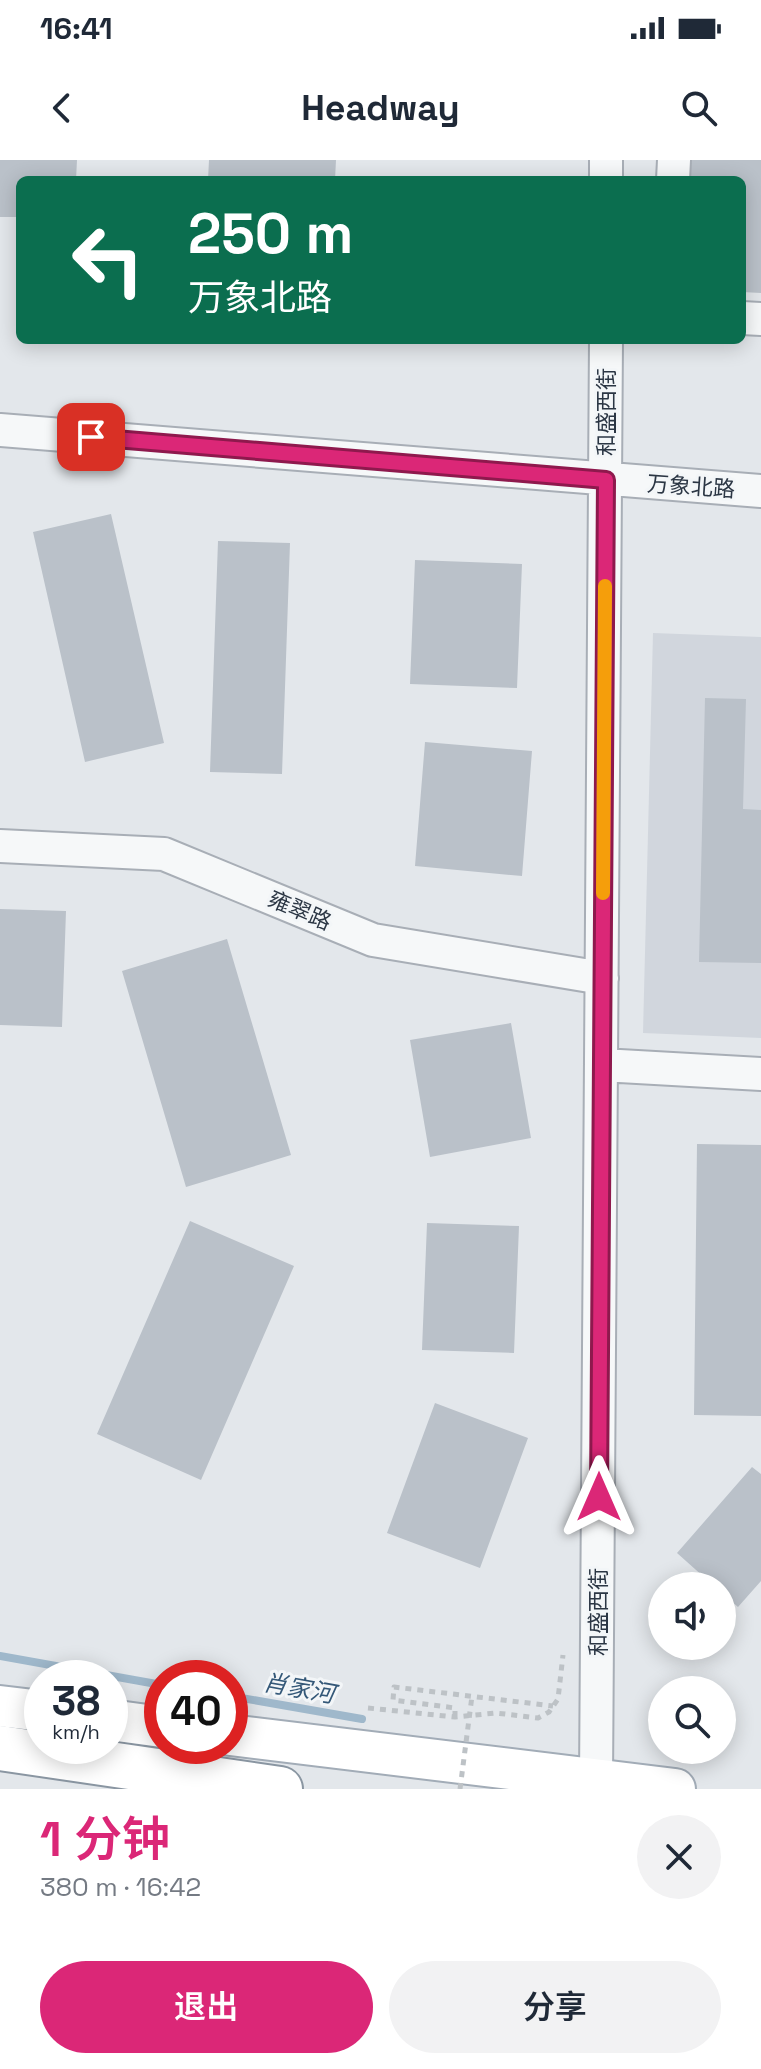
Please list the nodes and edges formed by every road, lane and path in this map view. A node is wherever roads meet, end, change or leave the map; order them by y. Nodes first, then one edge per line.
1 (606, 344) edge
2 (0, 430) edge
3 (606, 480) junction
4 (761, 491) edge
5 (0, 846) edge
6 (602, 978) junction
7 (602, 1065) junction
8 (761, 1074) edge
9 (563, 1655) dead end
10 (472, 1696) junction
11 (0, 1706) edge
12 (553, 1706) junction
13 (368, 1708) dead end
14 (24, 1709) edge
15 (455, 1717) junction
16 (0, 1719) edge
17 (24, 1728) edge
18 (248, 1737) edge
19 (0, 1748) edge
20 (127, 1764) edge
21 (147, 1771) junction
22 (596, 1780) junction
23 (280, 1789) edge
24 (460, 1789) edge
25 (675, 1789) edge

1 - 3 street, 和盛西街
2 - 3 street, 万象北路
3 - 4 street, 万象北路
3 - 6 street, 和盛西街
5 - 6 street, 雍翠路
6 - 7 street, 和盛西街
7 - 8 street
7 - 22 street, 和盛西街
9 - 12 path
10 - 12 path
10 - 15 path
10 - 24 path, bridge
11 - 14 main road
12 - 15 path
13 - 15 path
16 - 17 highway
18 - 22 main road
19 - 21 highway
20 - 21 highway
21 - 23 highway
22 - 25 main road

